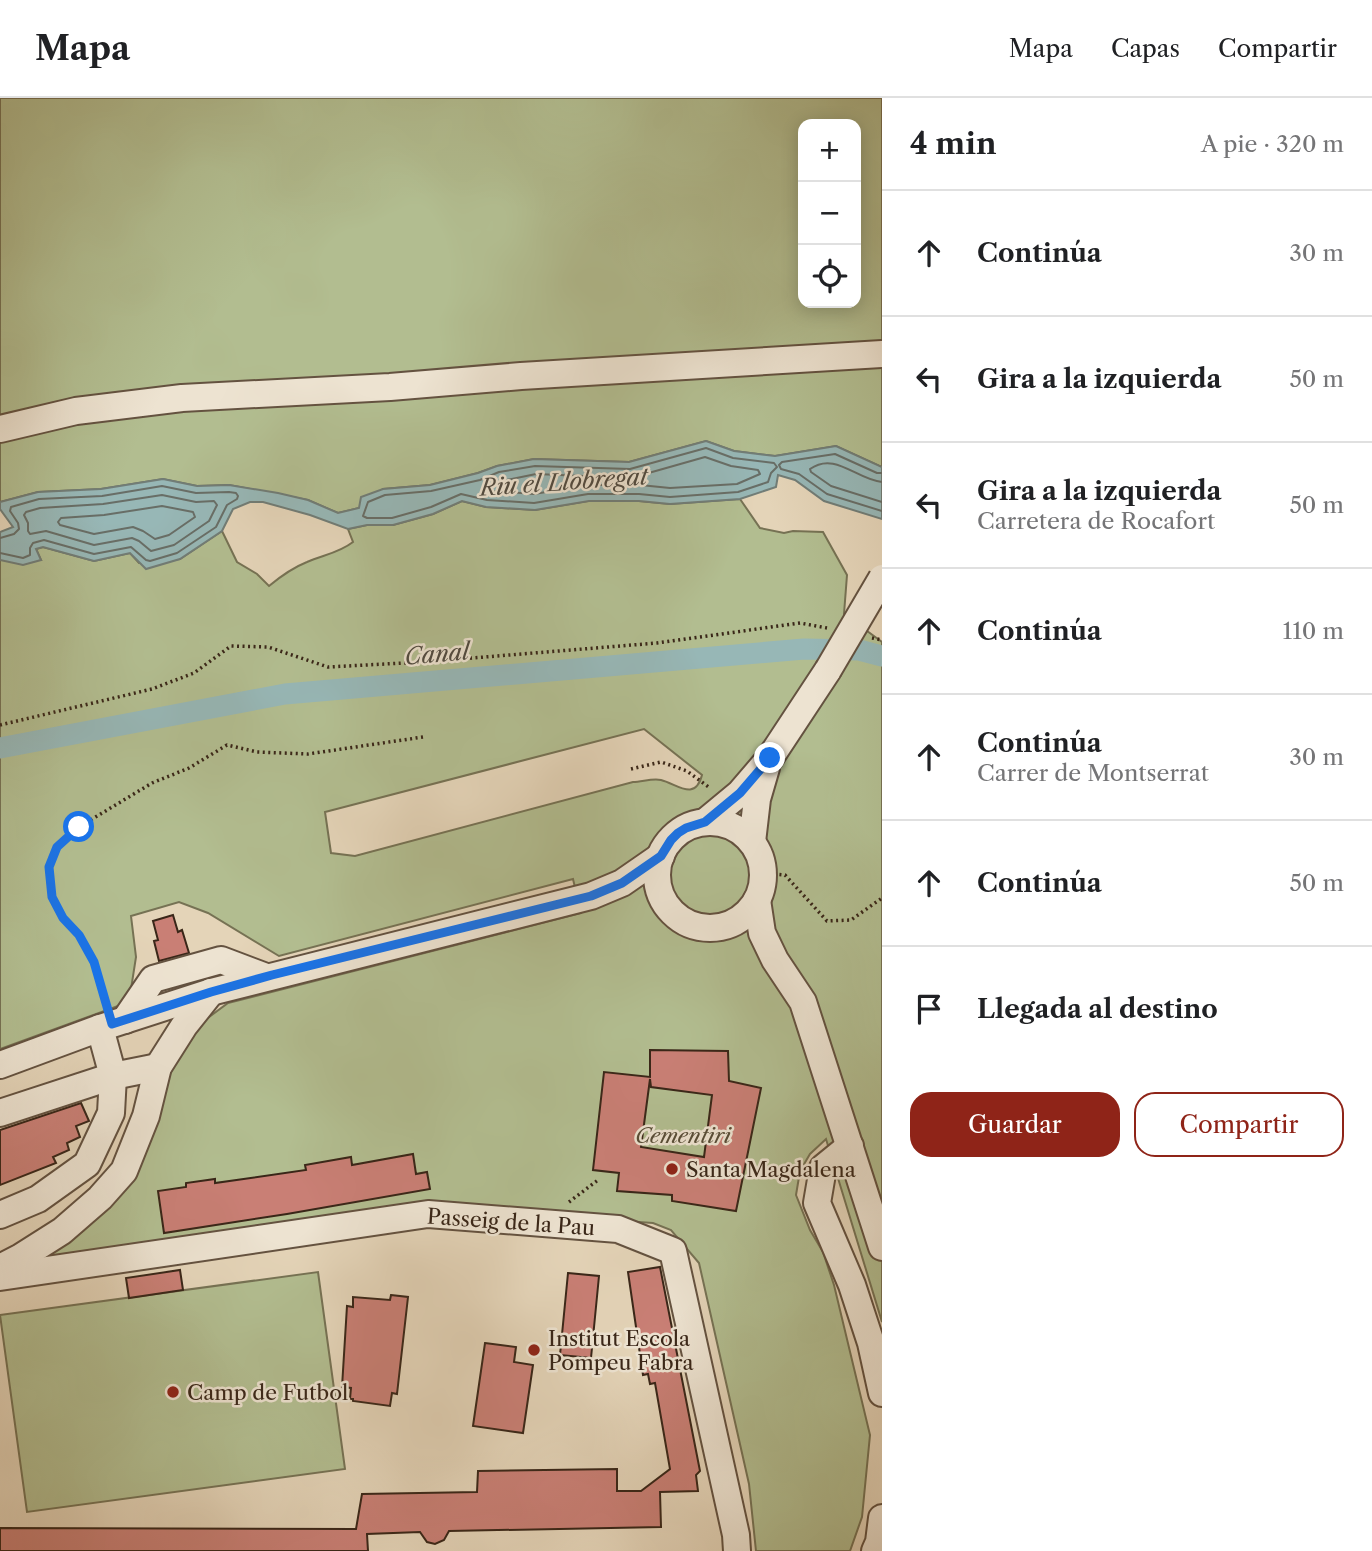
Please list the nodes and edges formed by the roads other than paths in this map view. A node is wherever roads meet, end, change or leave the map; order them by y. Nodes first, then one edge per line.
1 (882, 354) edge
2 (0, 429) edge
3 (882, 578) edge
4 (770, 758) junction
5 (715, 814) junction
6 (752, 842) junction
7 (661, 856) junction
8 (591, 896) junction
9 (757, 900) junction
10 (666, 903) junction
11 (715, 928) junction
12 (775, 960) junction
13 (266, 977) junction
14 (211, 992) junction
15 (120, 1021) junction
16 (0, 1066) edge
17 (158, 1067) junction
18 (113, 1076) junction
19 (0, 1113) edge
20 (850, 1146) junction
21 (0, 1215) edge
22 (882, 1247) edge
23 (0, 1268) edge
24 (0, 1277) edge
25 (882, 1393) edge
26 (882, 1518) edge
27 (737, 1551) edge
28 (875, 1551) edge

1 - 2 street
3 - 4 street, bridge
4 - 5 street
4 - 6 street
5 - 6 street
5 - 7 street
6 - 9 street
7 - 8 street
7 - 10 street
8 - 10 street
8 - 13 street
9 - 11 street
9 - 12 street
10 - 11 street
11 - 12 street
12 - 20 street
13 - 14 street
13 - 15 street
14 - 15 street
14 - 17 street
15 - 16 street
15 - 17 street
15 - 18 street
17 - 18 street
17 - 23 street
18 - 19 street
18 - 21 street
20 - 22 street
20 - 25 street
24 - 27 street, Passeig de la Pau
26 - 28 street

